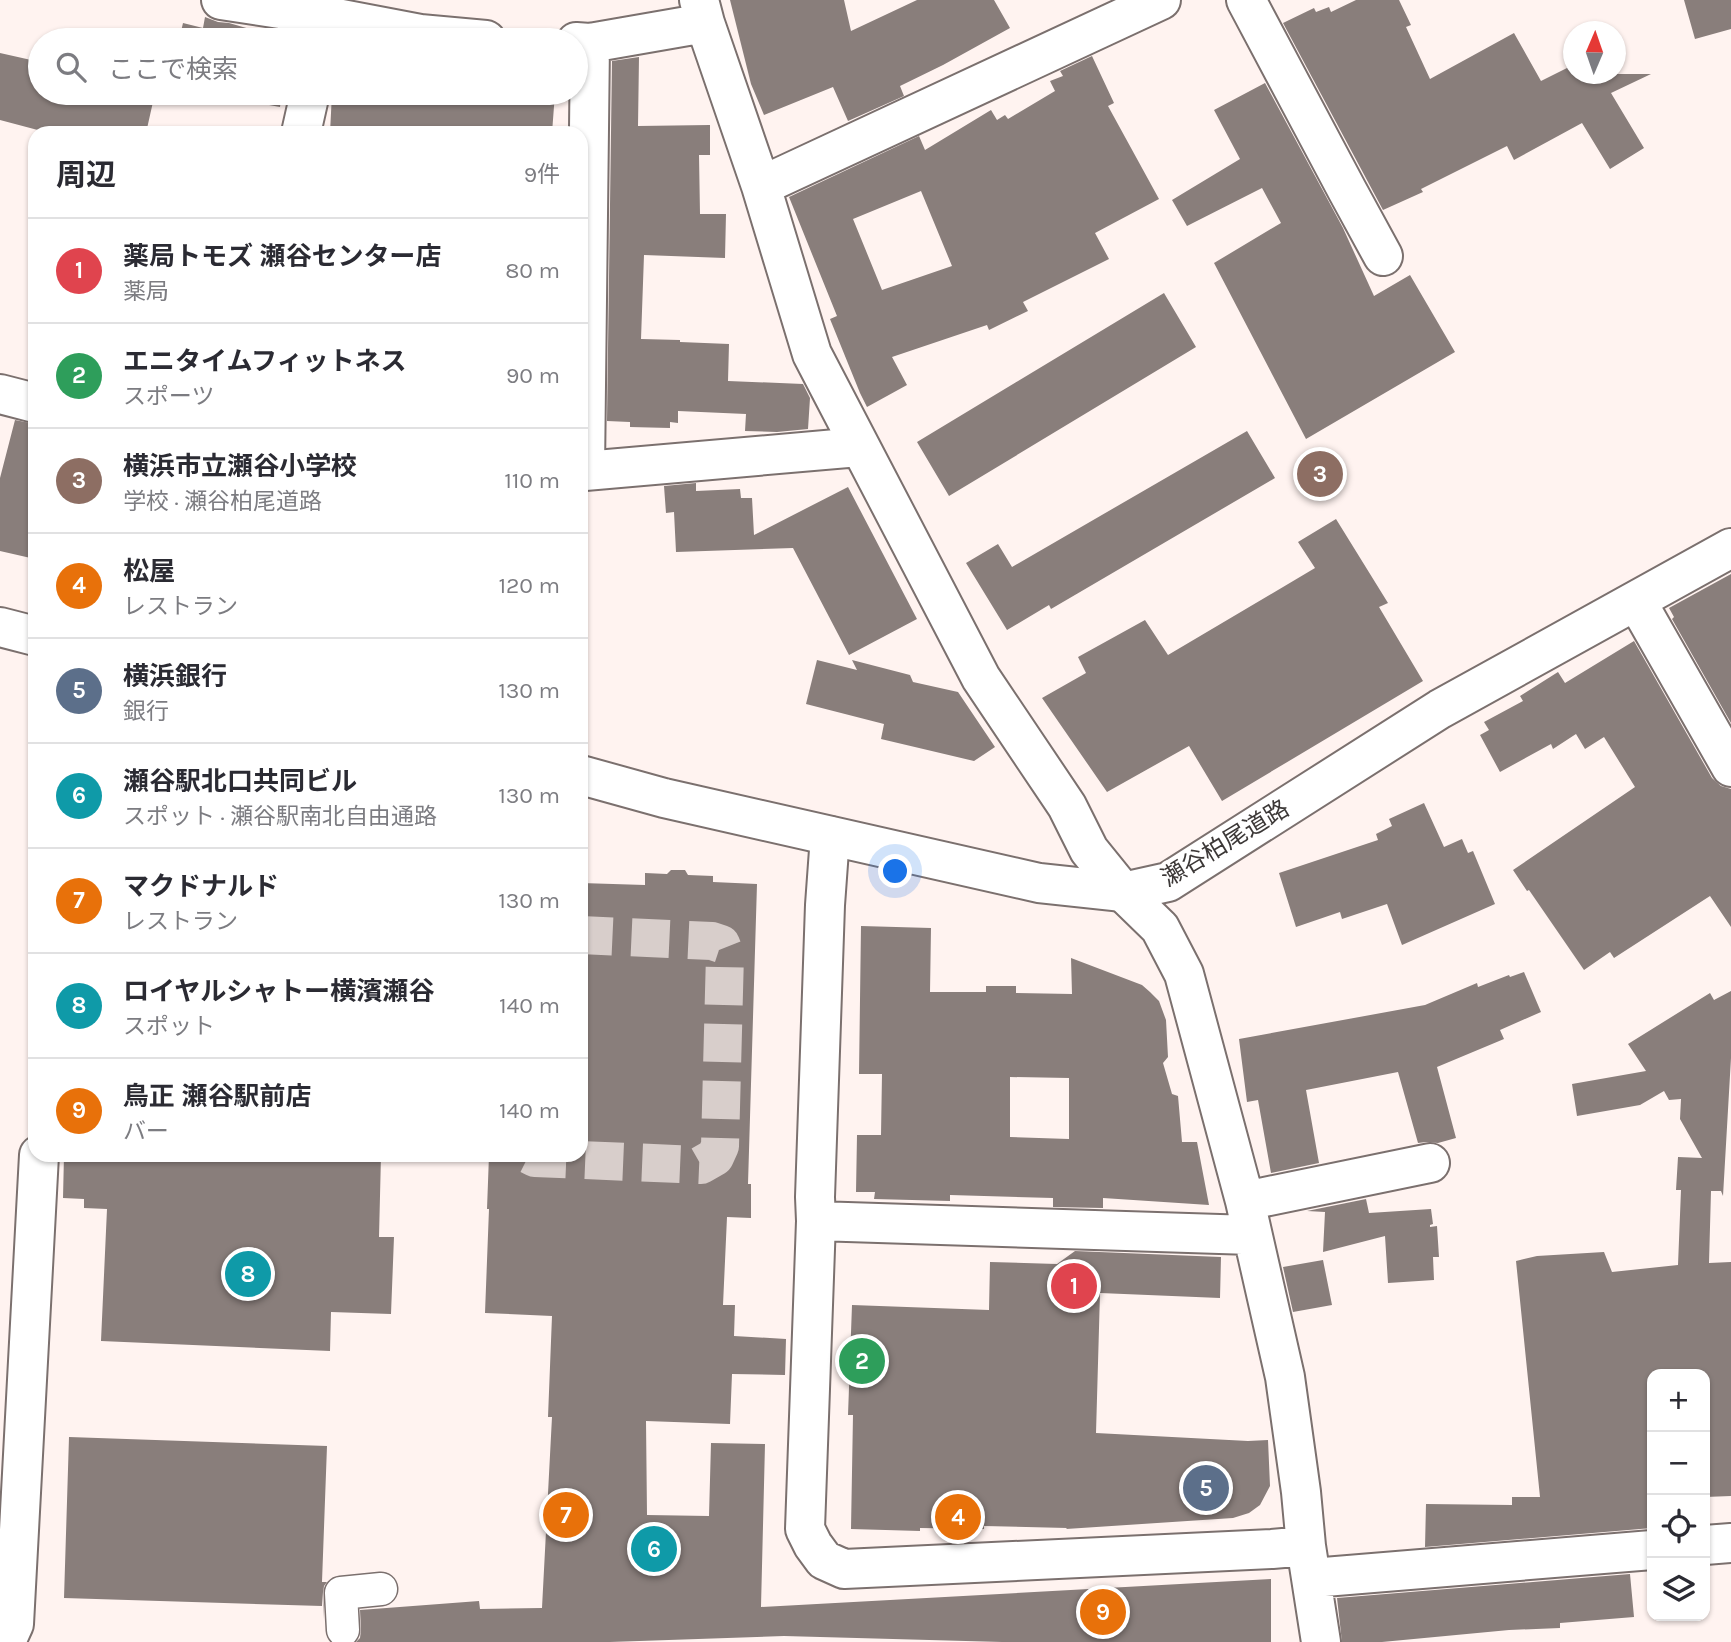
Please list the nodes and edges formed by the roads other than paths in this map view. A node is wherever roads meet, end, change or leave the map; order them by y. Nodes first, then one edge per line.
1 (221, 0) edge
2 (1160, 0) edge
3 (1246, 0) edge
4 (702, 12) edge
5 (323, 28) edge
6 (588, 41) edge
7 (307, 105) edge
8 (583, 105) edge
9 (303, 126) edge
10 (583, 126) edge
11 (761, 186) junction
12 (1383, 256) dead end
13 (0, 394) edge
14 (28, 401) edge
15 (859, 447) junction
16 (588, 471) edge
17 (1731, 548) edge
18 (1637, 602) junction
19 (0, 627) edge
20 (28, 634) edge
21 (1731, 767) edge
22 (588, 777) edge
23 (830, 836) junction
24 (1124, 892) junction
25 (39, 1162) edge
26 (1430, 1163) dead end
27 (1248, 1218) junction
28 (816, 1221) junction
29 (1731, 1543) edge
30 (1710, 1545) edge
31 (1647, 1550) edge
32 (1309, 1562) junction
33 (382, 1588) dead end
34 (347, 1634) edge
35 (0, 1641) edge
36 (1321, 1642) edge

1 - 5 street
2 - 11 street
3 - 12 street
4 - 6 street
4 - 11 street
7 - 9 street
8 - 10 street
11 - 15 street
13 - 14 street
15 - 16 street
15 - 24 street
17 - 18 street, 瀬谷柏尾道路
18 - 21 street
18 - 24 street, 瀬谷柏尾道路
19 - 20 street
22 - 23 street, 瀬谷柏尾道路
23 - 24 street, 瀬谷柏尾道路
23 - 28 street
24 - 27 street
25 - 35 street
26 - 27 street
27 - 28 street
27 - 32 street
28 - 32 street
29 - 30 street
31 - 32 street
32 - 36 street
33 - 34 street

